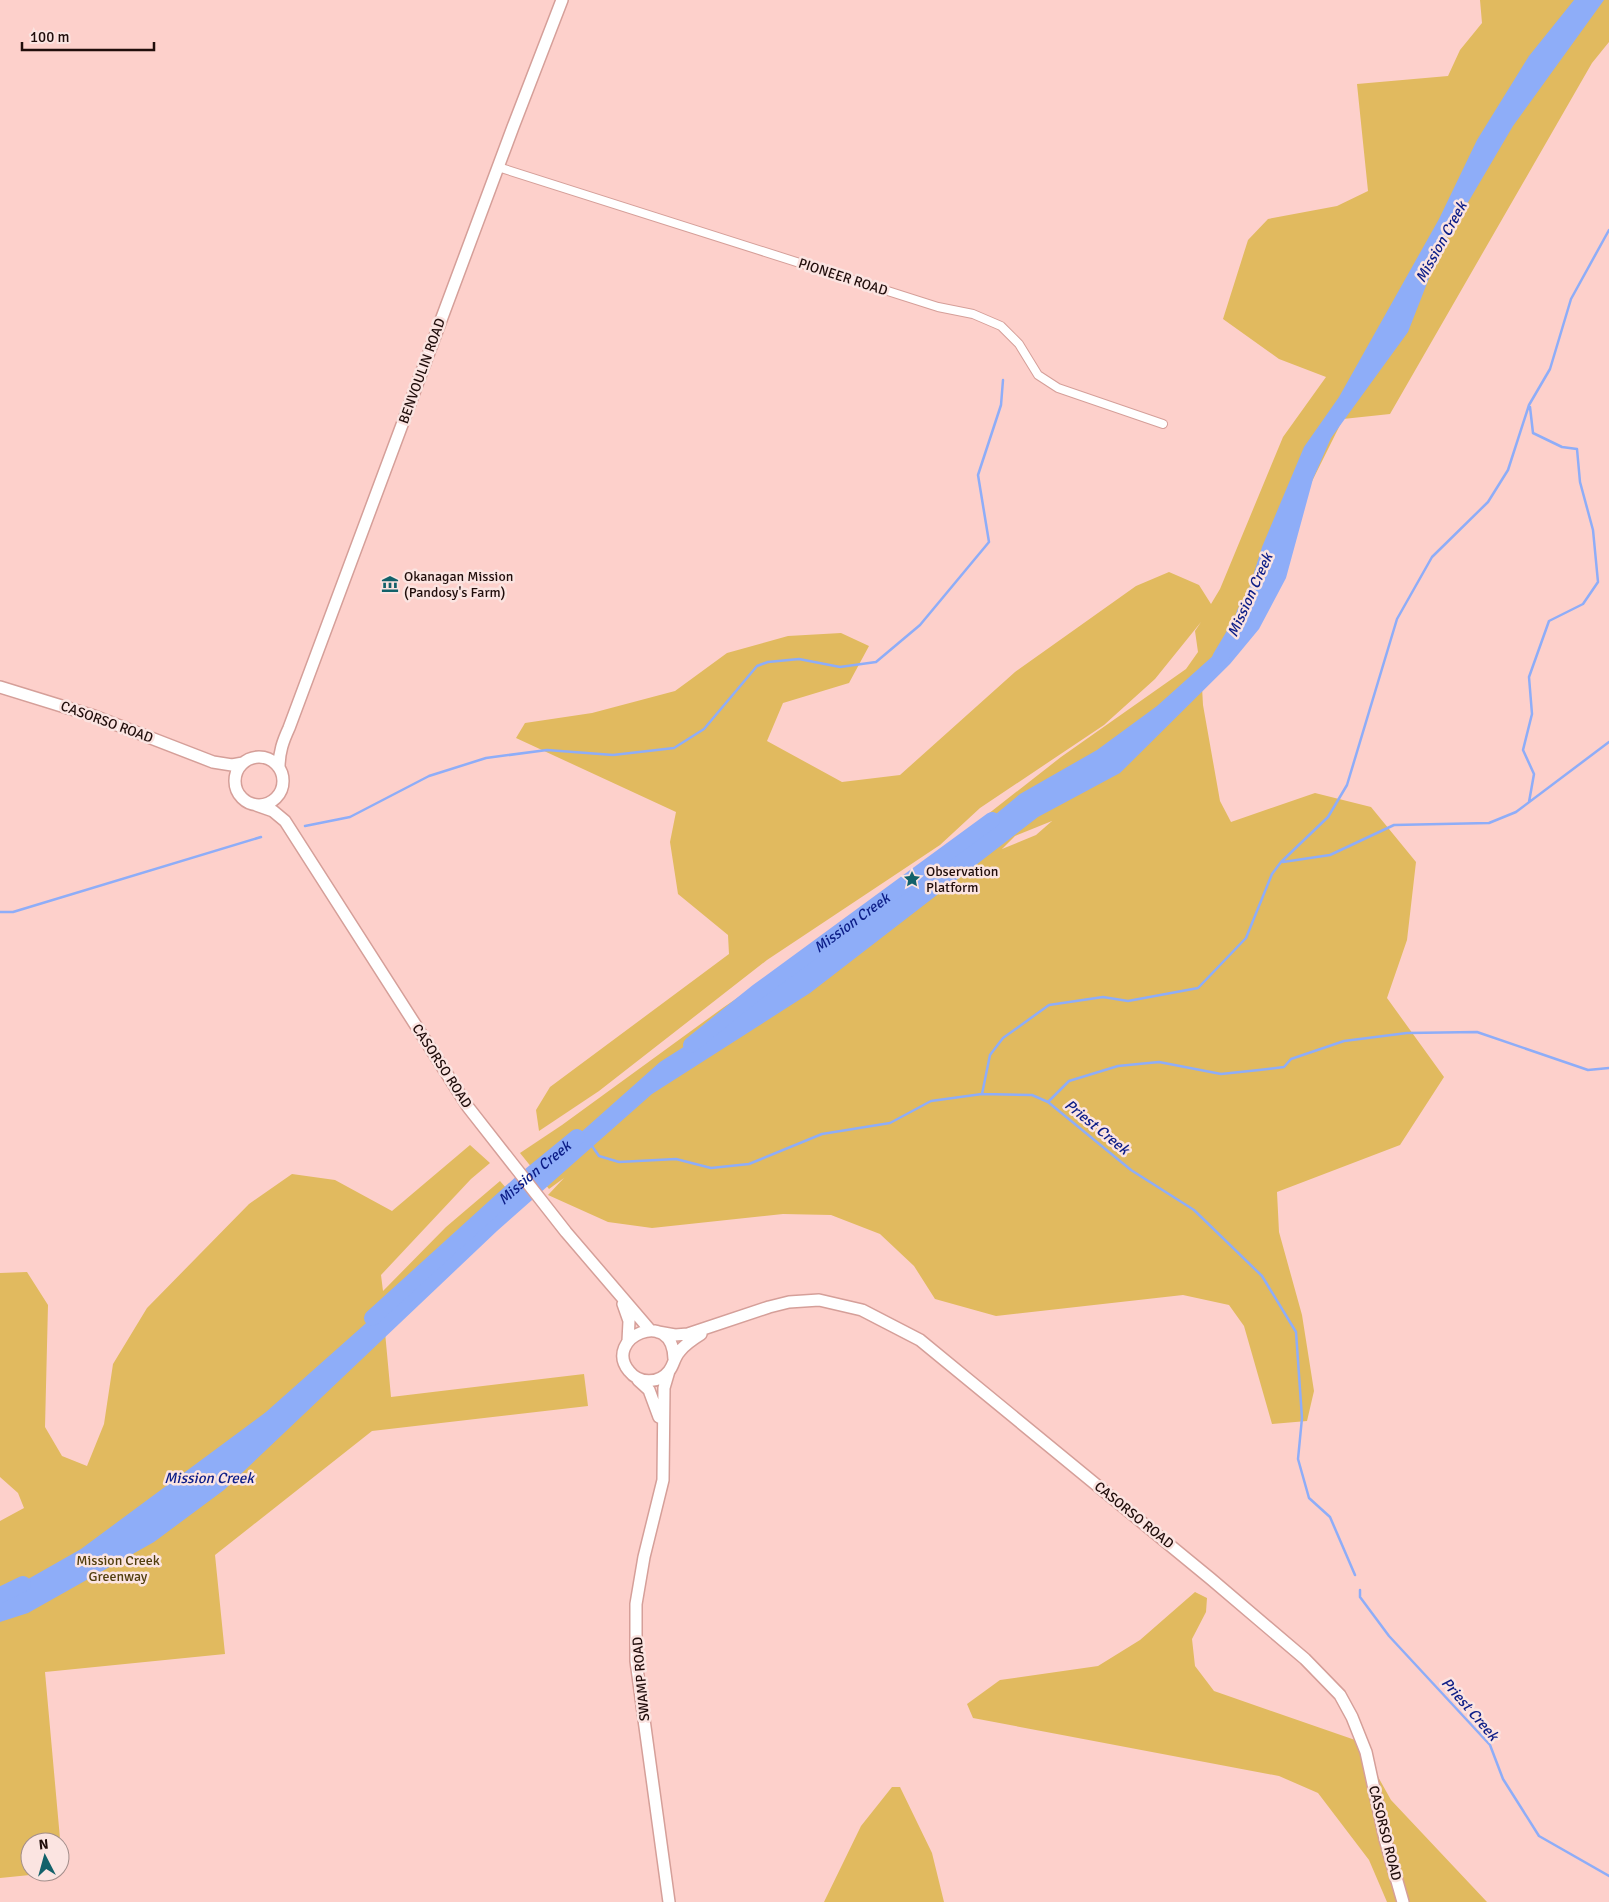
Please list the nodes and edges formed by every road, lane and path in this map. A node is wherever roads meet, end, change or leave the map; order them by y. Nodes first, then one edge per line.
1 (562, 0) edge
2 (498, 167) junction
3 (1163, 424) dead end
4 (0, 687) edge
5 (282, 743) junction
6 (258, 757) junction
7 (213, 762) junction
8 (243, 763) junction
9 (278, 768) junction
10 (235, 784) junction
11 (281, 790) junction
12 (256, 805) junction
13 (285, 821) junction
14 (619, 1296) junction
15 (718, 1325) junction
16 (654, 1331) junction
17 (628, 1341) junction
18 (674, 1359) junction
19 (669, 1371) junction
20 (635, 1377) junction
21 (663, 1428) junction
22 (669, 1902) edge
23 (1403, 1902) edge

1 - 2 main road, BENVOULIN ROAD
2 - 3 street, PIONEER ROAD
2 - 5 main road, BENVOULIN ROAD
4 - 7 main road, CASORSO ROAD
5 - 6 main road
5 - 9 main road, BENVOULIN ROAD
6 - 8 main road
6 - 9 main road
7 - 8 main road, CASORSO ROAD
7 - 10 main road, CASORSO ROAD
8 - 10 main road
9 - 11 main road
10 - 12 main road
11 - 12 main road
11 - 13 main road, CASORSO ROAD
12 - 13 main road, CASORSO ROAD
13 - 14 main road, CASORSO ROAD
14 - 16 main road, CASORSO ROAD
14 - 17 main road, CASORSO ROAD
15 - 16 main road, CASORSO ROAD
15 - 18 main road, CASORSO ROAD
15 - 23 main road, CASORSO ROAD
16 - 17 main road
16 - 18 main road
17 - 20 main road
18 - 19 main road
19 - 20 main road
19 - 21 main road, SWAMP ROAD
20 - 21 main road, SWAMP ROAD
21 - 22 main road, SWAMP ROAD

